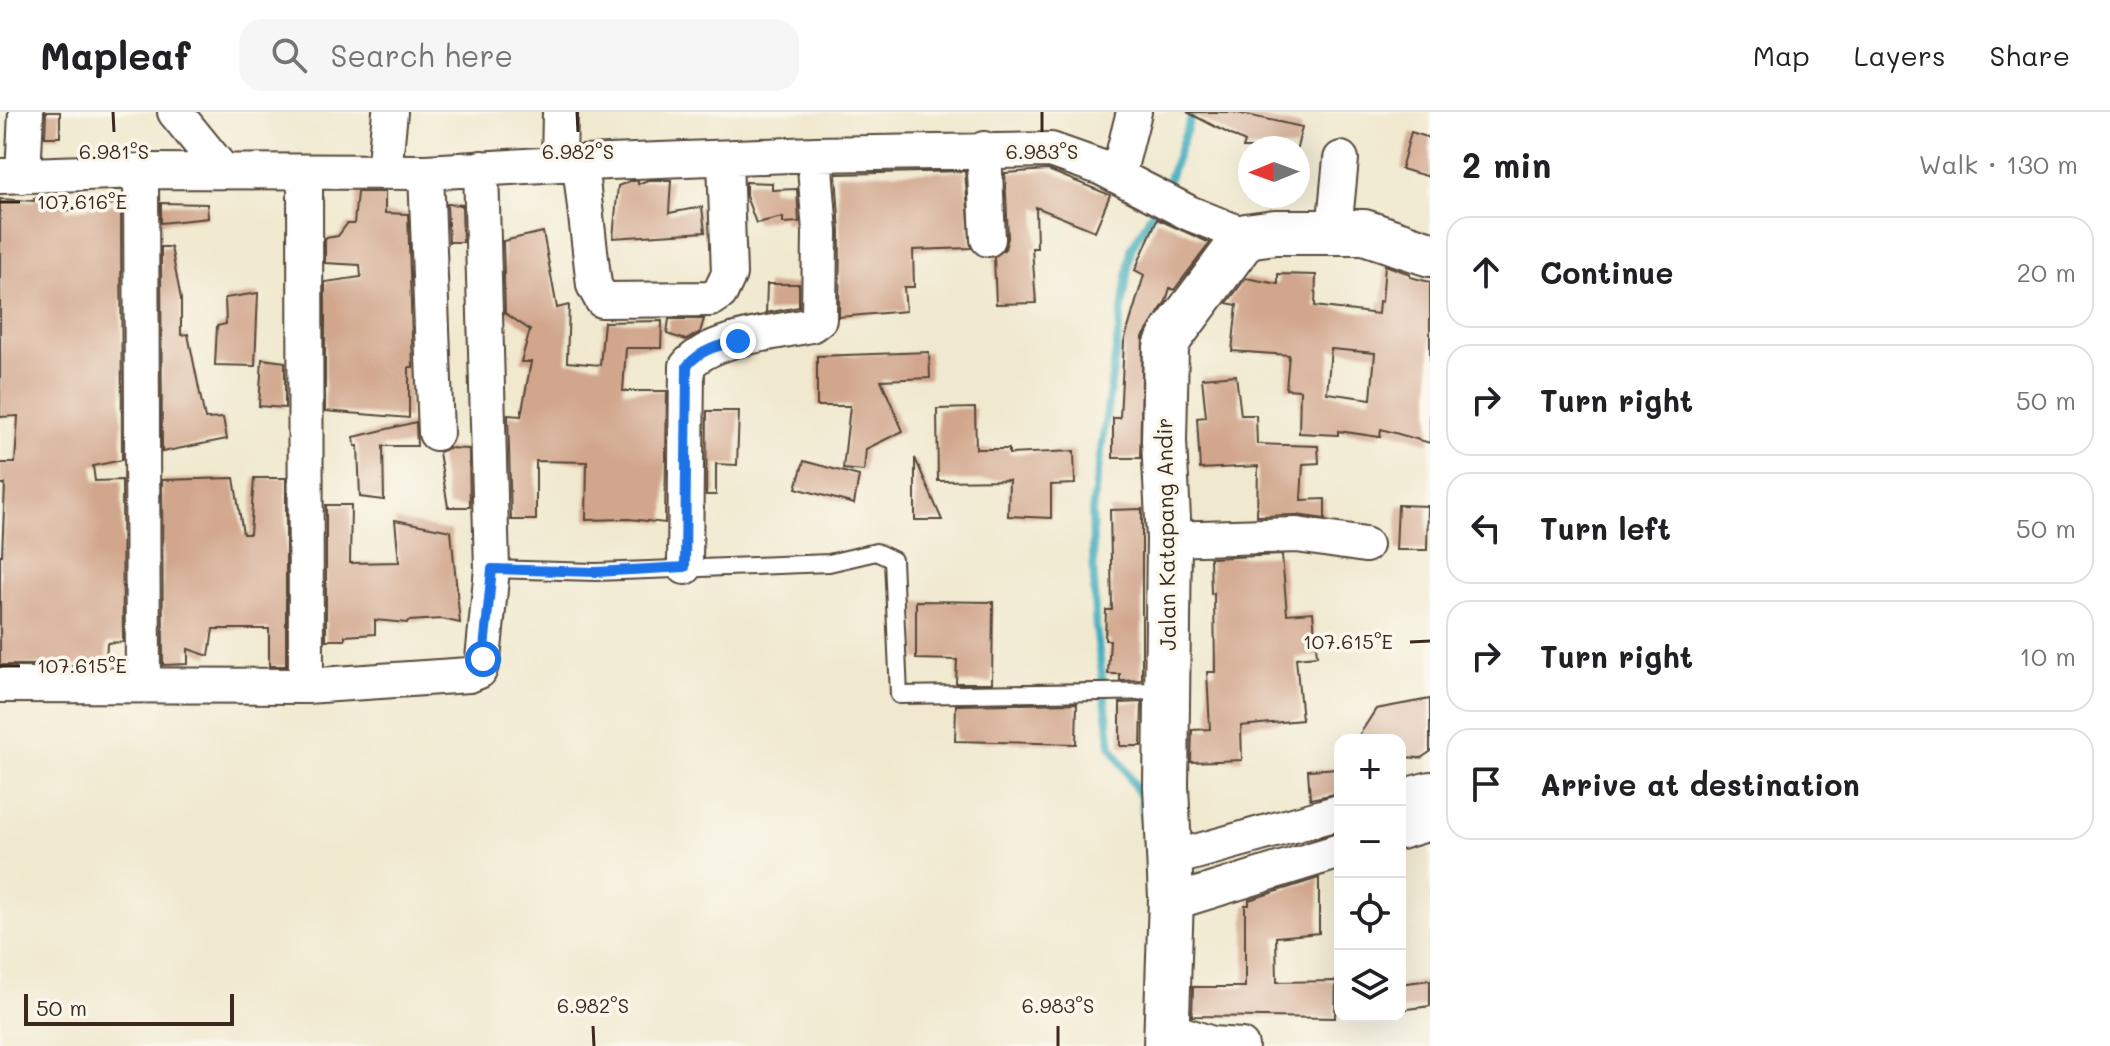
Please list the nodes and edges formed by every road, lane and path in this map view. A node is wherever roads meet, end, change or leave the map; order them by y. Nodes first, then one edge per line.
1 (26, 112) edge
2 (176, 112) edge
3 (390, 112) edge
4 (560, 112) edge
5 (1134, 112) edge
6 (984, 149) junction
7 (814, 154) junction
8 (1341, 159) dead end
9 (725, 160) junction
10 (570, 164) junction
11 (481, 168) junction
12 (141, 171) junction
13 (223, 171) junction
14 (305, 172) junction
15 (384, 172) junction
16 (426, 172) junction
17 (1118, 175) junction
18 (11, 176) edge
19 (1334, 231) junction
20 (1246, 236) junction
21 (988, 239) dead end
22 (1430, 254) edge
23 (436, 433) dead end
24 (1169, 539) junction
25 (1365, 545) dead end
26 (685, 567) junction
27 (492, 569) junction
28 (0, 685) edge
29 (143, 685) junction
30 (306, 686) junction
31 (1166, 691) junction
32 (1430, 789) edge
33 (1406, 795) edge
34 (1334, 815) edge
35 (1430, 823) edge
36 (1406, 830) edge
37 (1334, 852) edge
38 (1171, 883) junction
39 (1166, 1038) edge
40 (1241, 1046) edge

1 - 18 street
2 - 13 street
3 - 15 street
4 - 10 street
5 - 17 street
6 - 7 street
6 - 17 street
6 - 21 street
7 - 9 street
7 - 26 street
8 - 19 street
9 - 10 street
9 - 10 street
10 - 11 street
11 - 16 street
11 - 27 street
12 - 13 street
12 - 18 street
12 - 29 street
13 - 14 street
14 - 15 street
14 - 30 street
15 - 16 street
16 - 23 street
17 - 20 street
19 - 20 street
19 - 22 street
20 - 24 street, Jalan Katapang Andir
24 - 25 street
24 - 31 street, Jalan Katapang Andir
26 - 27 lane
26 - 31 lane
27 - 30 street
28 - 29 street
29 - 30 street
31 - 38 street, Jalan Katapang Andir
32 - 33 street
34 - 38 street
35 - 36 street
37 - 38 street
38 - 39 street, Jalan Katapang Andir
39 - 40 street

